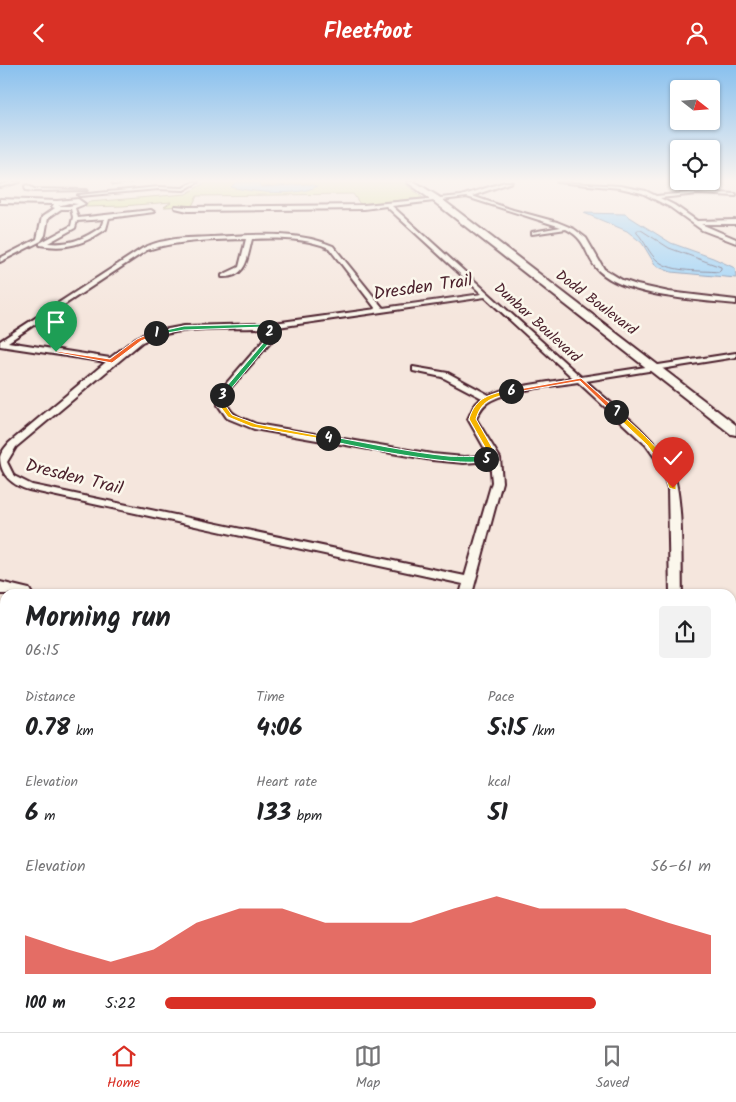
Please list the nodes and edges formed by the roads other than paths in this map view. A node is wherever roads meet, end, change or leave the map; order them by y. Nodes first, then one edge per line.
1 (43, 227) edge
2 (73, 227) edge
3 (104, 227) edge
4 (412, 227) edge
5 (473, 227) edge
6 (703, 227) edge
7 (565, 228) joint
8 (534, 233) dead end
9 (249, 239) junction
10 (736, 241) edge
11 (32, 243) junction
12 (42, 244) junction
13 (0, 260) edge
14 (224, 276) dead end
15 (488, 295) junction
16 (736, 302) edge
17 (381, 310) junction
18 (267, 325) junction
19 (0, 344) edge
20 (736, 355) edge
21 (112, 361) junction
22 (655, 367) junction
23 (416, 369) dead end
24 (581, 379) junction
25 (488, 398) junction
26 (736, 431) edge
27 (495, 458) junction
28 (470, 581) junction
29 (468, 589) edge
30 (676, 589) edge

1 - 11 street
2 - 12 street
3 - 12 street
4 - 15 street, Dunbar Boulevard
5 - 22 street, Dodd Boulevard
6 - 10 street
7 - 8 street
7 - 16 street
9 - 14 street
9 - 17 street
9 - 19 street
11 - 12 street
11 - 13 street
15 - 17 street, Dresden Trail
15 - 24 street, Dunbar Boulevard
17 - 18 street, Dresden Trail
18 - 21 street, Dresden Trail
18 - 27 street
19 - 21 street
20 - 22 street
21 - 28 street, Dresden Trail
22 - 24 street
22 - 26 street, Dodd Boulevard
23 - 25 street
24 - 25 street
24 - 30 street, Dunbar Boulevard
25 - 27 street
27 - 28 street
28 - 29 street

